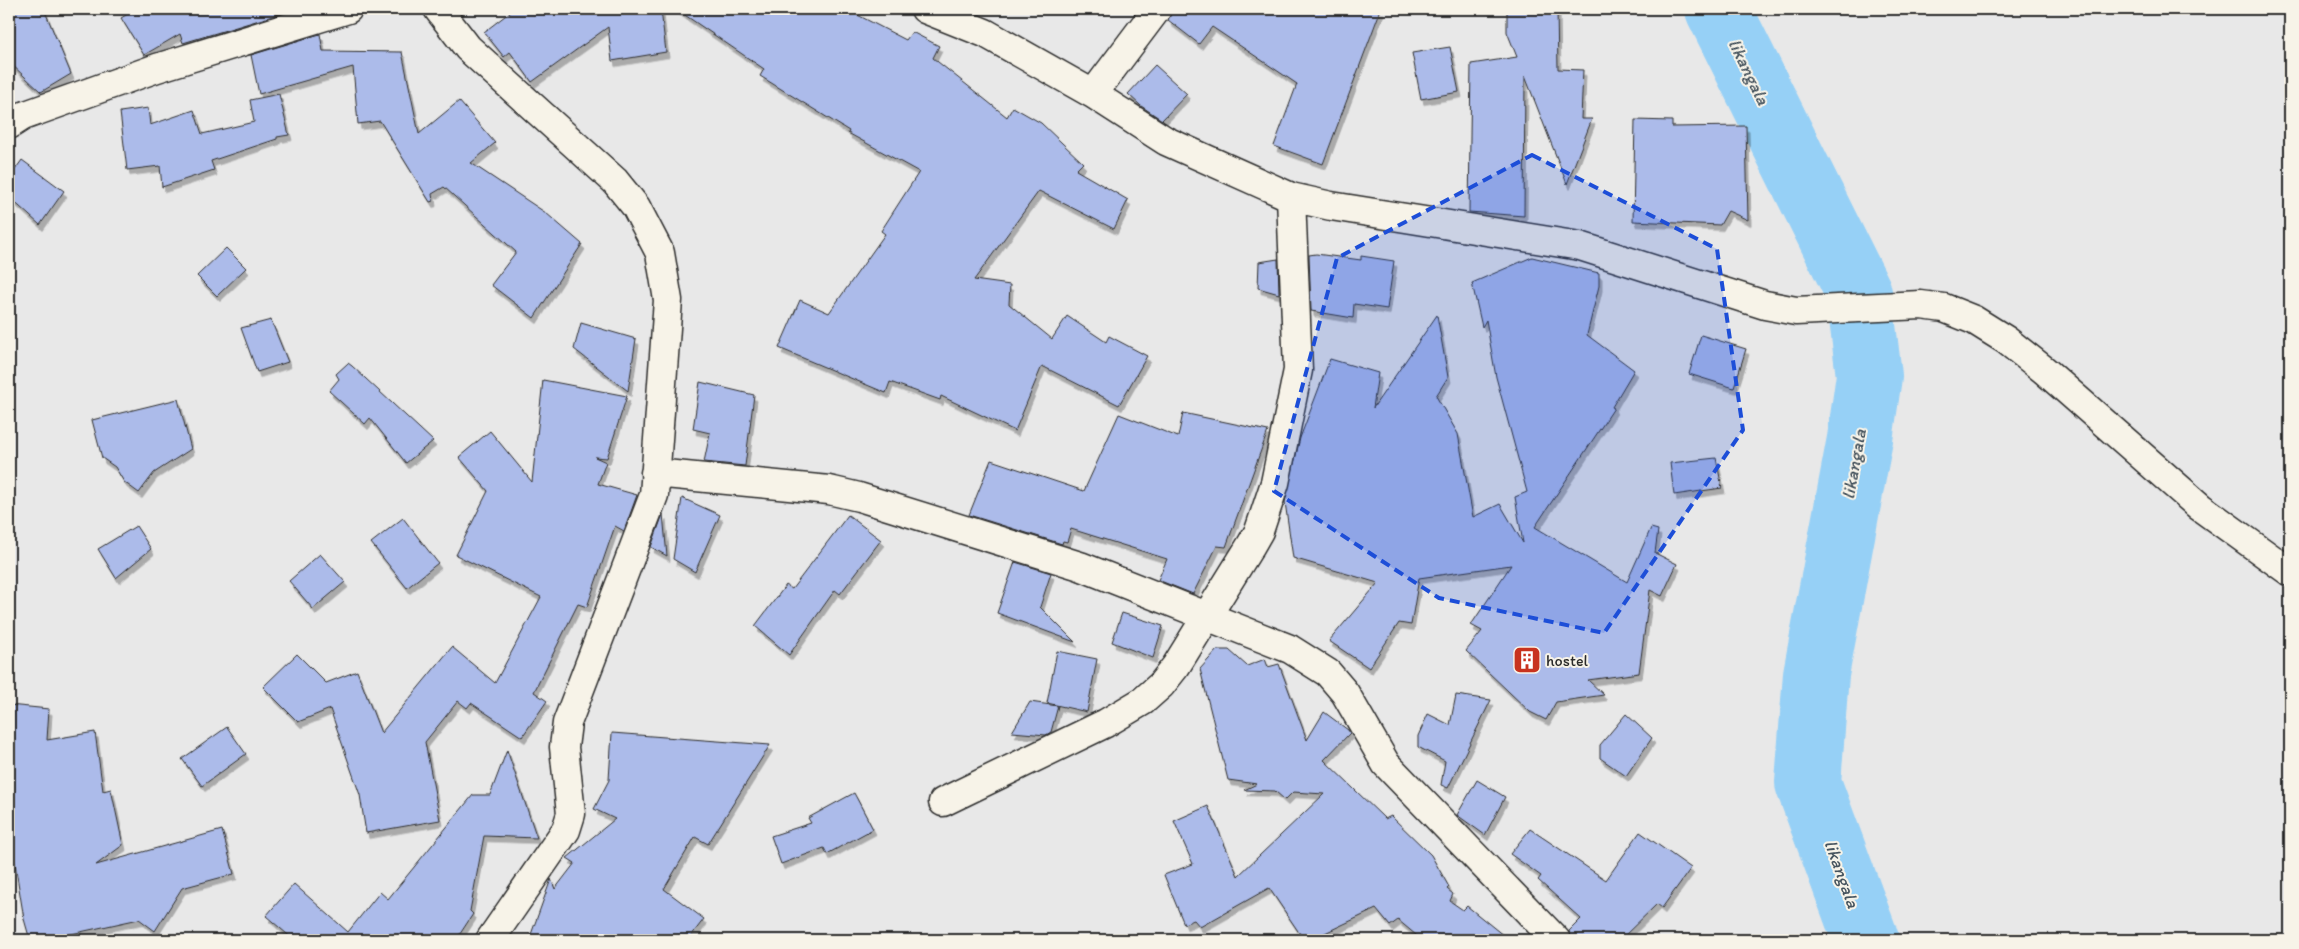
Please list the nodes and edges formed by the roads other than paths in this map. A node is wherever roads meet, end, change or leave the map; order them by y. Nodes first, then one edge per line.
1 (348, 9) edge
2 (438, 9) edge
3 (925, 9) edge
4 (1158, 9) edge
5 (1093, 94) junction
6 (9, 125) edge
7 (1291, 197) junction
8 (655, 473) junction
9 (2290, 572) edge
10 (1206, 615) junction
11 (943, 802) dead end
12 (490, 940) edge
13 (1556, 940) edge

1 - 6 street
2 - 8 street
3 - 5 street
4 - 5 street
5 - 7 street
7 - 9 street
7 - 10 street
8 - 10 street
8 - 12 street
10 - 11 street
10 - 13 street

